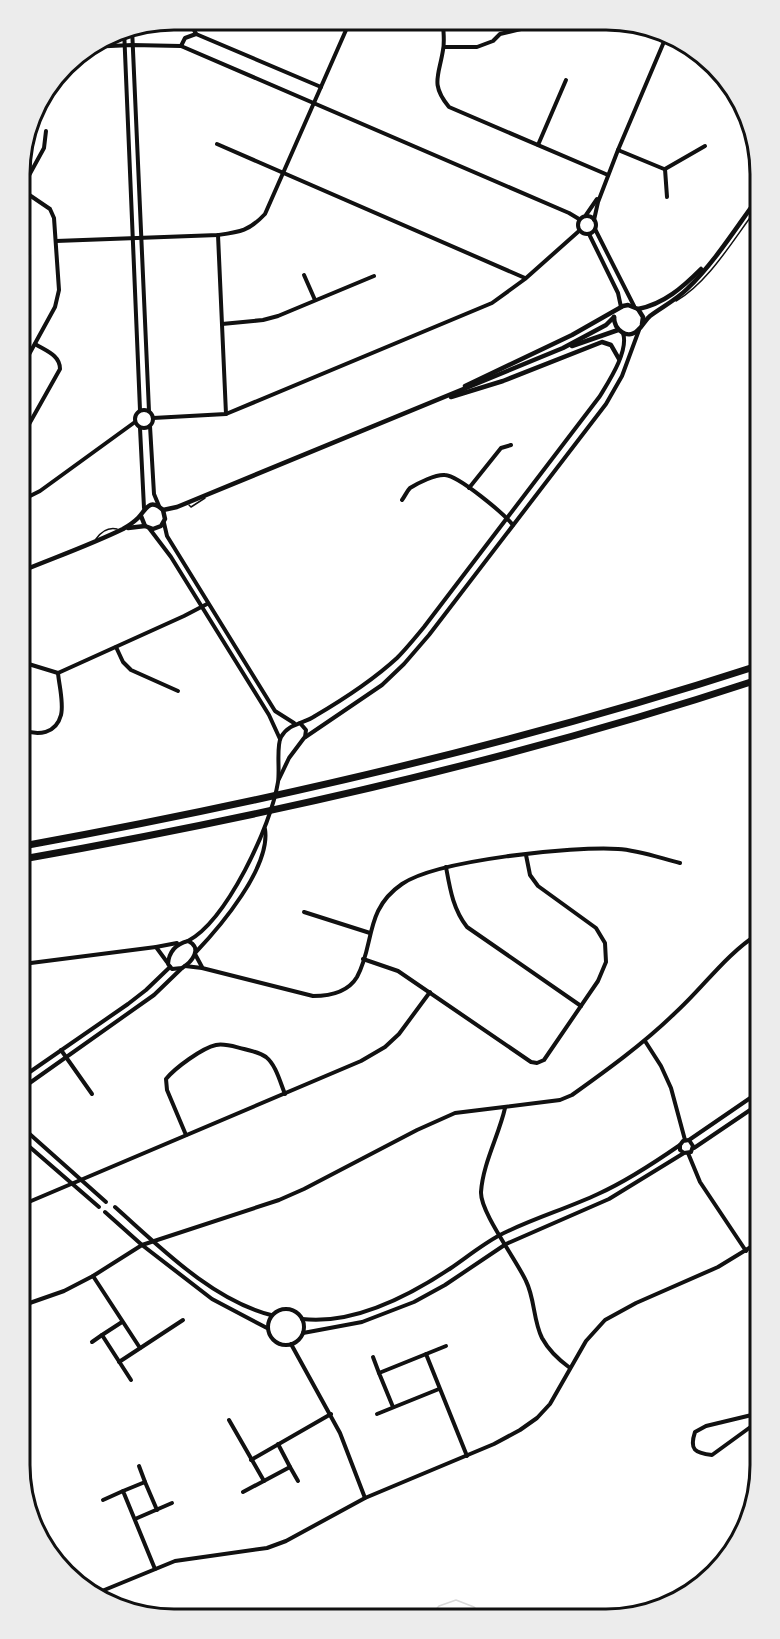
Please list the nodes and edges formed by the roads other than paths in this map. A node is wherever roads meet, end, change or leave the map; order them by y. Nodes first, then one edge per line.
1 (194, 30) edge
2 (346, 30) edge
3 (443, 30) edge
4 (517, 30) edge
5 (196, 34) junction
6 (132, 37) edge
7 (124, 40) edge
8 (664, 43) edge
9 (124, 45) junction
10 (132, 45) junction
11 (107, 46) edge
12 (182, 46) junction
13 (444, 47) junction
14 (566, 80) dead end
15 (321, 87) junction
16 (313, 104) junction
17 (46, 131) dead end
18 (218, 144) dead end
19 (538, 145) junction
20 (705, 146) dead end
21 (618, 150) junction
22 (665, 169) junction
23 (284, 172) junction
24 (30, 174) edge
25 (608, 175) junction
26 (604, 185) junction
27 (30, 197) edge
28 (667, 197) dead end
29 (750, 209) edge
30 (586, 216) junction
31 (750, 218) edge
32 (579, 219) junction
33 (594, 220) junction
34 (595, 229) junction
35 (579, 231) junction
36 (589, 234) junction
37 (218, 235) junction
38 (133, 238) junction
39 (140, 238) junction
40 (56, 241) junction
41 (717, 252) junction
42 (304, 274) dead end
43 (374, 276) dead end
44 (525, 279) junction
45 (315, 300) junction
46 (669, 304) junction
47 (636, 307) junction
48 (619, 308) junction
49 (614, 317) junction
50 (222, 324) junction
51 (642, 324) junction
52 (639, 330) junction
53 (620, 332) junction
54 (35, 344) junction
55 (563, 348) junction
56 (30, 353) edge
57 (619, 359) junction
58 (433, 402) junction
59 (140, 410) junction
60 (149, 411) junction
61 (226, 414) junction
62 (153, 418) junction
63 (30, 422) edge
64 (135, 422) junction
65 (150, 426) junction
66 (140, 428) junction
67 (510, 445) dead end
68 (469, 488) junction
69 (30, 496) edge
70 (402, 500) dead end
71 (177, 507) junction
72 (144, 508) junction
73 (161, 508) junction
74 (141, 516) junction
75 (507, 518) junction
76 (164, 521) junction
77 (513, 525) junction
78 (147, 527) junction
79 (123, 529) junction
80 (30, 568) edge
81 (207, 604) junction
82 (201, 607) junction
83 (116, 646) junction
84 (30, 664) edge
85 (750, 668) edge
86 (58, 673) junction
87 (750, 682) edge
88 (178, 691) dead end
89 (297, 723) junction
90 (30, 732) edge
91 (304, 738) junction
92 (280, 739) junction
93 (280, 752) junction
94 (291, 755) junction
95 (278, 781) junction
96 (265, 828) junction
97 (30, 845) edge
98 (526, 855) junction
99 (30, 858) edge
100 (680, 863) dead end
101 (446, 867) junction
102 (304, 912) dead end
103 (370, 933) junction
104 (750, 940) edge
105 (188, 941) junction
106 (181, 943) junction
107 (156, 947) junction
108 (195, 953) junction
109 (363, 959) junction
110 (30, 963) edge
111 (169, 966) junction
112 (184, 967) junction
113 (202, 968) junction
114 (430, 992) junction
115 (581, 1006) junction
116 (645, 1041) junction
117 (61, 1050) junction
118 (66, 1057) junction
119 (30, 1072) edge
120 (30, 1083) edge
121 (92, 1094) dead end
122 (285, 1094) junction
123 (750, 1098) edge
124 (505, 1108) junction
125 (750, 1110) edge
126 (30, 1134) edge
127 (186, 1136) junction
128 (687, 1140) junction
129 (680, 1145) junction
130 (30, 1147) edge
131 (693, 1148) junction
132 (686, 1153) junction
133 (82, 1181) junction
134 (72, 1184) junction
135 (30, 1202) edge
136 (106, 1202) dead end
137 (99, 1207) dead end
138 (115, 1207) dead end
139 (105, 1212) dead end
140 (501, 1235) junction
141 (153, 1241) junction
142 (506, 1244) junction
143 (142, 1245) junction
144 (750, 1248) edge
145 (746, 1251) junction
146 (93, 1276) junction
147 (30, 1303) edge
148 (271, 1316) junction
149 (302, 1319) junction
150 (183, 1320) dead end
151 (122, 1322) junction
152 (267, 1328) junction
153 (303, 1333) junction
154 (102, 1335) junction
155 (92, 1342) dead end
156 (291, 1344) junction
157 (446, 1346) dead end
158 (140, 1348) junction
159 (426, 1354) junction
160 (373, 1357) dead end
161 (119, 1362) junction
162 (570, 1368) junction
163 (379, 1373) junction
164 (131, 1380) dead end
165 (439, 1389) junction
166 (393, 1407) junction
167 (331, 1414) junction
168 (377, 1414) dead end
169 (750, 1415) edge
170 (229, 1420) dead end
171 (750, 1426) edge
172 (278, 1444) junction
173 (466, 1456) junction
174 (251, 1460) junction
175 (139, 1466) dead end
176 (290, 1467) junction
177 (264, 1481) junction
178 (298, 1481) dead end
179 (145, 1482) junction
180 (123, 1491) junction
181 (243, 1492) dead end
182 (365, 1498) junction
183 (103, 1500) dead end
184 (172, 1503) dead end
185 (157, 1510) junction
186 (135, 1519) junction
187 (155, 1569) junction
188 (103, 1590) edge

1 - 5 street
2 - 15 street
3 - 13 street
4 - 13 street
5 - 12 street
5 - 15 street
6 - 10 street
7 - 9 street
8 - 21 street
9 - 10 street
9 - 11 street
9 - 38 street
10 - 12 street
10 - 39 street
12 - 16 street
13 - 19 street
14 - 19 street
15 - 16 street
16 - 23 street
16 - 32 street
17 - 24 street
18 - 23 street
19 - 25 street
20 - 22 street
21 - 22 street
21 - 25 street
22 - 28 street
23 - 37 street
23 - 44 street
25 - 26 street
26 - 30 street
26 - 33 street
27 - 40 street
29 - 41 street
30 - 32 street
30 - 33 street
31 - 46 lane
32 - 35 street
33 - 34 street
34 - 36 street
34 - 47 street
35 - 36 street
35 - 44 street
36 - 48 street
37 - 39 street
37 - 50 street
38 - 39 street
38 - 40 street
38 - 59 street
39 - 60 street
40 - 54 street
41 - 46 street
41 - 47 street
42 - 45 street
43 - 45 street
44 - 61 street
45 - 50 street
46 - 51 street
47 - 48 street
47 - 51 street
48 - 49 street
48 - 58 street
49 - 53 street
49 - 55 street
50 - 61 street
51 - 52 street
52 - 53 street
52 - 77 street
53 - 55 street
53 - 57 street
54 - 56 street
54 - 63 street
55 - 58 street
57 - 58 street
57 - 75 street
58 - 71 street
59 - 60 street
59 - 64 street
60 - 62 street
61 - 62 street
62 - 65 street
64 - 66 street
64 - 69 street
65 - 66 street
65 - 73 street
66 - 72 street
67 - 68 street
68 - 70 street
68 - 75 street
71 - 73 street
71 - 76 street
72 - 73 street
72 - 74 street
73 - 76 street
74 - 78 street
74 - 79 street
75 - 77 street
75 - 89 street
76 - 78 street
76 - 81 street
77 - 91 street
78 - 79 street
78 - 82 street
79 - 80 street
81 - 82 street
81 - 89 street
82 - 83 street
82 - 92 street
83 - 86 street
83 - 88 street
84 - 86 street
85 - 97 highway
86 - 90 street
87 - 99 highway
89 - 91 street
89 - 92 street
91 - 94 street
92 - 93 street
93 - 94 street
93 - 95 street
94 - 95 street
95 - 96 street
96 - 105 street
96 - 108 street
98 - 100 street
98 - 101 street
98 - 115 street
101 - 103 street
101 - 115 street
102 - 103 street
103 - 109 street
104 - 116 street
105 - 106 street
105 - 108 street
106 - 107 street
106 - 111 street
107 - 110 street
107 - 111 street
108 - 112 street
108 - 113 street
109 - 113 street
109 - 114 street
111 - 112 street
111 - 117 street
112 - 113 street
112 - 118 street
114 - 115 street
114 - 122 street
116 - 124 street
116 - 128 street
117 - 118 street
117 - 119 street
118 - 120 street
118 - 121 street
122 - 127 street
122 - 127 street
123 - 128 street
124 - 140 street
124 - 141 street
125 - 131 street
126 - 133 street
127 - 133 street
128 - 129 street
128 - 131 street
129 - 132 street
129 - 140 street
130 - 134 street
131 - 132 street
132 - 142 street
132 - 145 street
133 - 134 street
133 - 136 street
134 - 135 street
134 - 137 street
138 - 141 street
139 - 143 street
140 - 142 street
140 - 149 street
141 - 143 street
141 - 148 street
142 - 153 street
142 - 162 street
143 - 146 street
143 - 152 street
144 - 145 street
145 - 162 street
146 - 147 street
146 - 151 street
148 - 149 street
148 - 152 street
149 - 153 street
150 - 158 street
151 - 154 street
151 - 158 street
152 - 156 street
153 - 156 street
154 - 155 street
154 - 161 street
156 - 167 street
157 - 159 street
158 - 161 street
159 - 163 street
159 - 165 street
160 - 163 street
161 - 164 street
162 - 173 street
163 - 166 street
165 - 166 street
165 - 173 street
166 - 168 street
167 - 172 street
167 - 182 street
169 - 171 street
170 - 174 street
172 - 174 street
172 - 176 street
173 - 182 street
174 - 177 street
175 - 179 street
176 - 177 street
176 - 178 street
177 - 181 street
179 - 180 street
179 - 185 street
180 - 183 street
180 - 186 street
182 - 187 street
184 - 185 street
185 - 186 street
186 - 187 street
187 - 188 street

